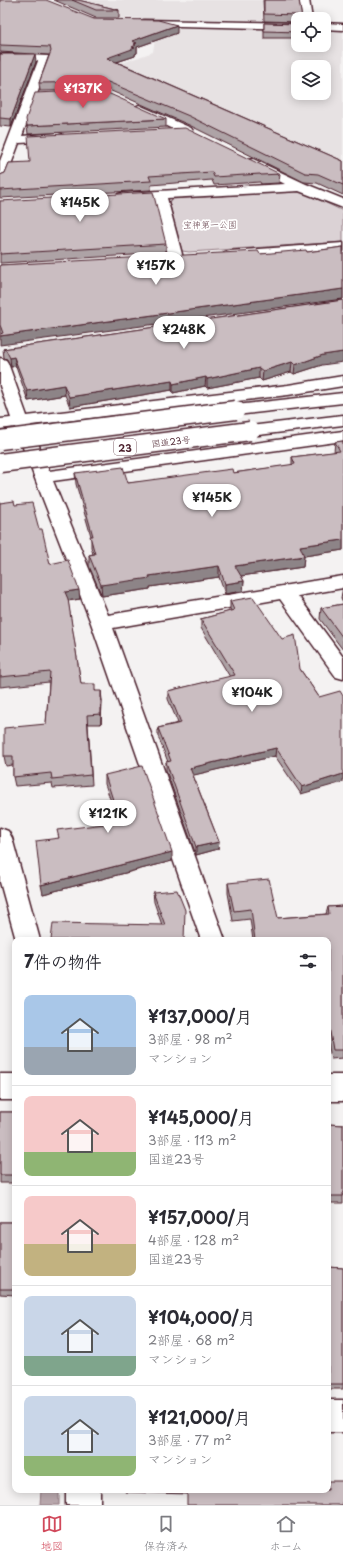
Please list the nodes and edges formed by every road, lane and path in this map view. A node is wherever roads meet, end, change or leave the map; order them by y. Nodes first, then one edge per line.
1 (304, 0) edge
2 (306, 12) edge
3 (134, 23) edge
4 (291, 26) edge
5 (331, 26) edge
6 (343, 27) edge
7 (0, 57) edge
8 (46, 96) edge
9 (31, 97) junction
10 (132, 106) edge
11 (187, 131) junction
12 (163, 132) edge
13 (70, 137) edge
14 (201, 138) edge
15 (16, 140) junction
16 (244, 159) edge
17 (0, 178) edge
18 (301, 186) junction
19 (160, 195) junction
20 (107, 198) edge
21 (343, 204) edge
22 (343, 247) edge
23 (216, 256) edge
24 (192, 257) edge
25 (176, 258) junction
26 (161, 259) edge
27 (3, 356) edge
28 (343, 381) edge
29 (343, 398) edge
30 (343, 420) edge
31 (21, 422) junction
32 (0, 424) edge
33 (343, 436) edge
34 (0, 440) edge
35 (0, 463) edge
36 (43, 477) junction
37 (343, 582) edge
38 (285, 592) junction
39 (101, 623) junction
40 (343, 672) edge
41 (0, 838) edge
42 (27, 937) edge
43 (212, 937) edge
44 (0, 1087) edge
45 (12, 1087) edge
46 (331, 1088) edge
47 (343, 1088) edge
48 (331, 1416) edge
49 (343, 1416) edge
50 (83, 1493) edge
51 (82, 1505) edge

1 - 2 main road
3 - 4 main road
5 - 6 main road
7 - 9 main road
8 - 9 main road
9 - 15 main road
10 - 11 main road
11 - 12 main road
11 - 14 main road
13 - 15 main road
15 - 17 main road
16 - 18 main road
18 - 19 main road
18 - 21 main road
19 - 20 main road
19 - 25 main road
22 - 23 main road
24 - 25 main road
25 - 26 main road
27 - 31 main road
28 - 31 main road
29 - 34 main road, 23, bridge
30 - 35 main road, 国道23号 / 23, bridge
31 - 32 main road
31 - 36 main road
33 - 36 main road
36 - 39 main road
37 - 38 main road
38 - 39 main road
38 - 40 main road
39 - 43 main road
41 - 42 main road
44 - 45 main road
46 - 47 main road
48 - 49 main road
50 - 51 main road

